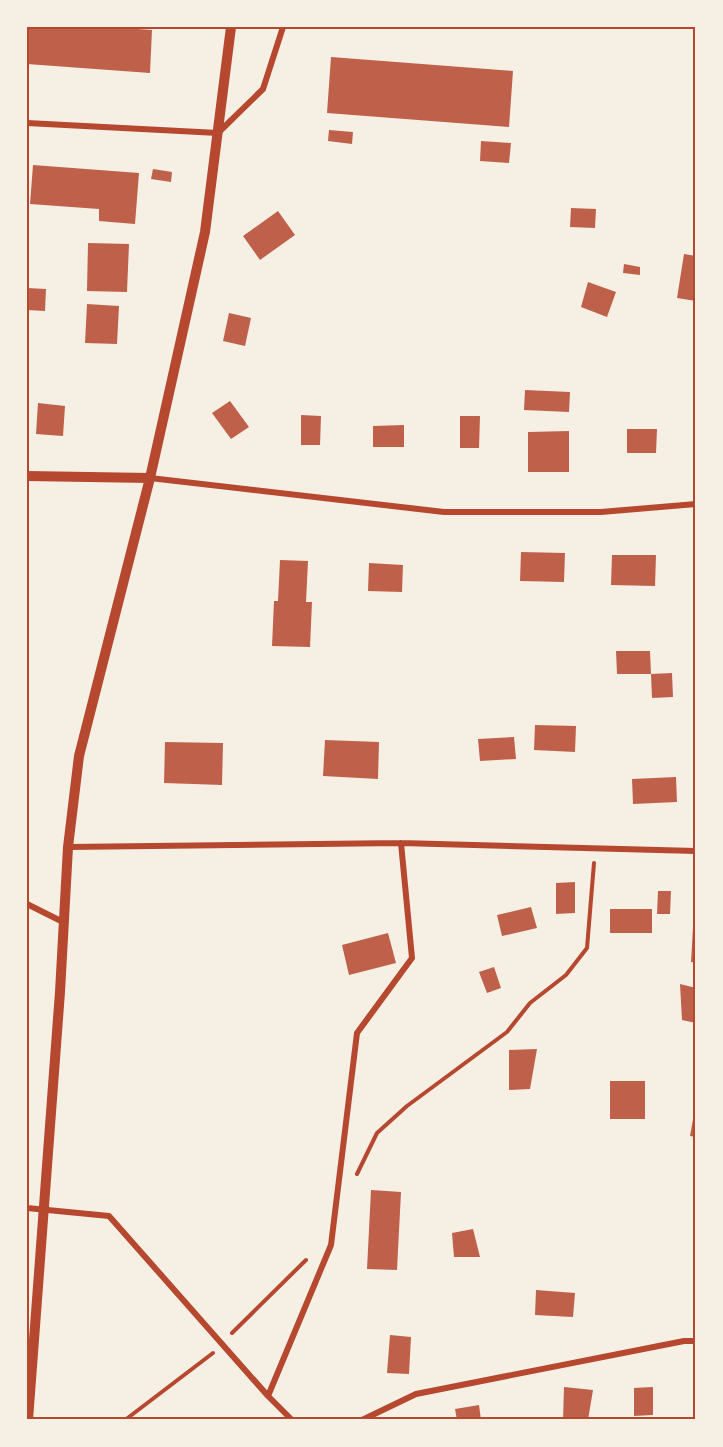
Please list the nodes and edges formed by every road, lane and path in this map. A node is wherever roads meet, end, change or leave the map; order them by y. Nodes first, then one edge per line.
1 (231, 27) edge
2 (282, 27) edge
3 (27, 123) edge
4 (218, 133) junction
5 (27, 476) edge
6 (150, 478) junction
7 (696, 504) edge
8 (402, 843) junction
9 (68, 847) junction
10 (595, 848) junction
11 (696, 851) edge
12 (27, 904) edge
13 (63, 922) junction
14 (355, 1179) dead end
15 (27, 1208) edge
16 (45, 1209) junction
17 (310, 1256) dead end
18 (696, 1341) edge
19 (222, 1344) junction
20 (268, 1396) junction
21 (28, 1420) edge
22 (125, 1420) edge
23 (292, 1420) edge
24 (362, 1420) edge

1 - 4 street
2 - 4 street
3 - 4 street
4 - 6 street
5 - 6 street
6 - 7 street
6 - 9 street
8 - 9 street
8 - 10 street
8 - 20 street
9 - 13 street
10 - 11 street
10 - 14 path
12 - 13 street
13 - 16 street
15 - 16 street
16 - 19 street
16 - 21 street
17 - 19 path
18 - 24 street
19 - 20 street
19 - 22 path
20 - 23 street

